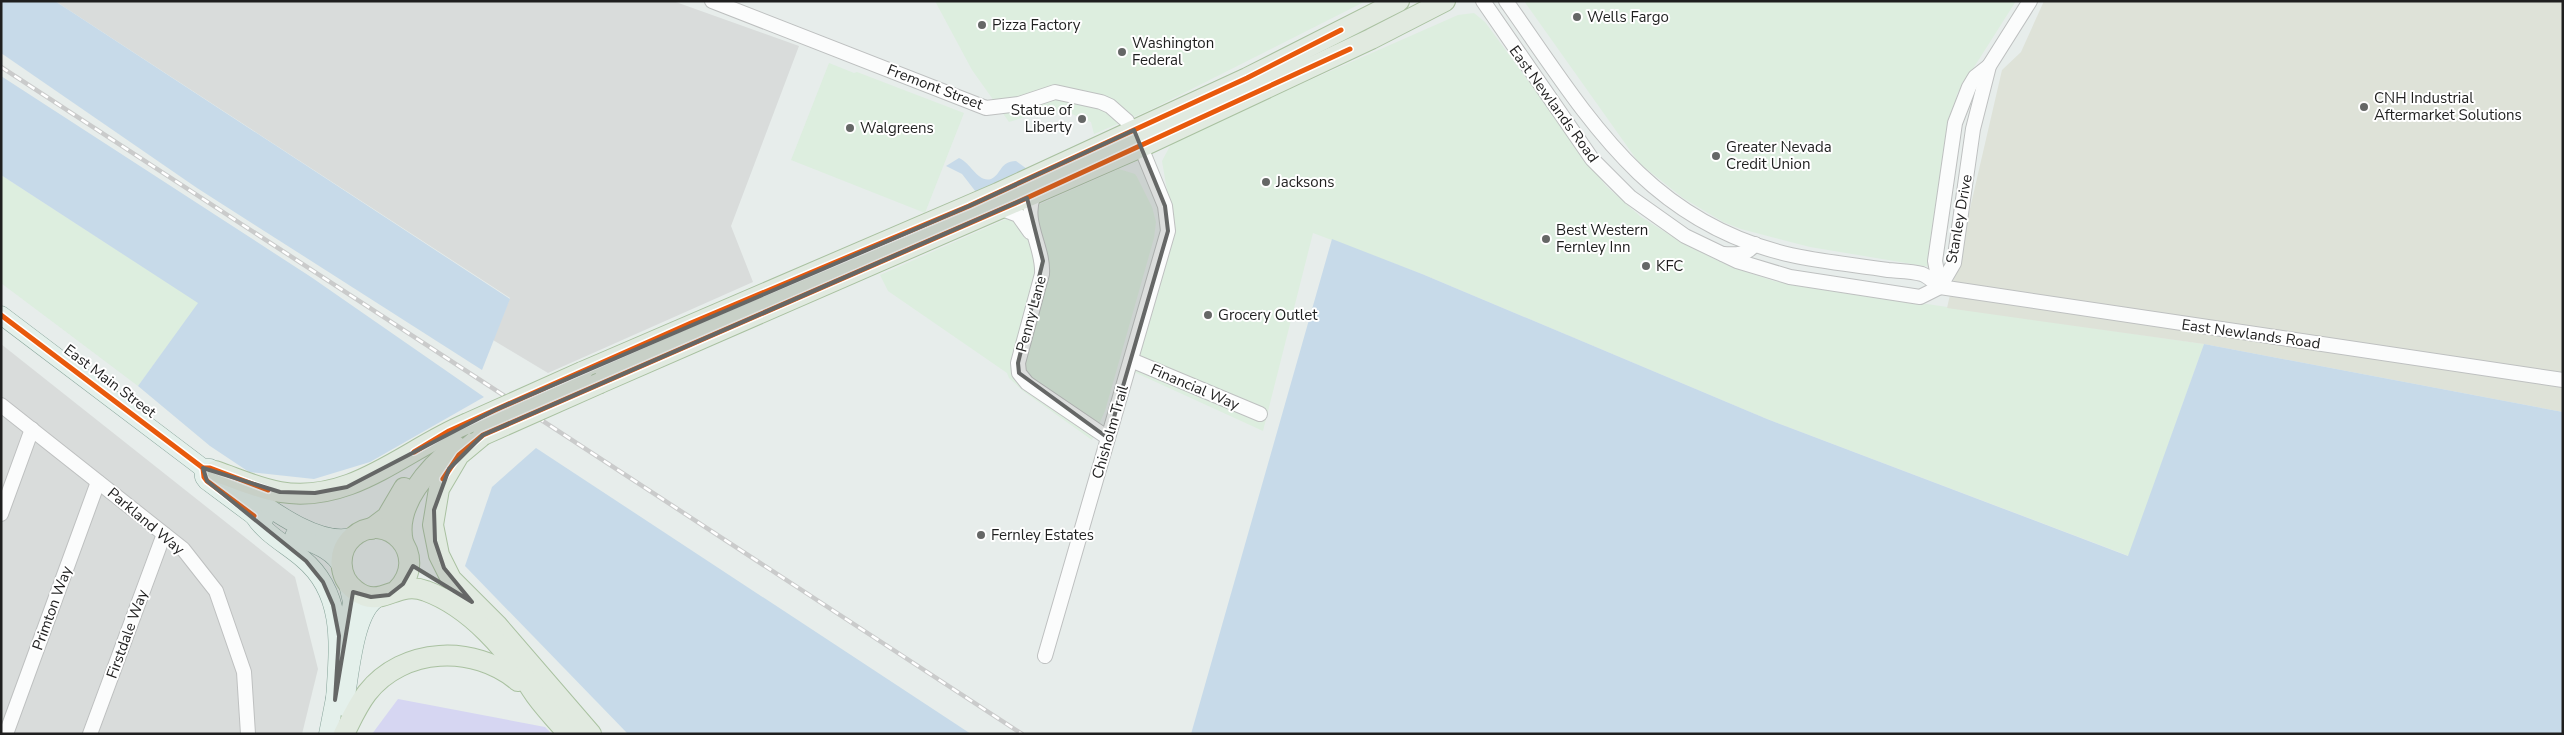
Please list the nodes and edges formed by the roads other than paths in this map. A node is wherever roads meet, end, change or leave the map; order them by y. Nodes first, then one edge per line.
1 (712, 1) edge
2 (1399, 1) edge
3 (1445, 1) edge
4 (1483, 1) edge
5 (1506, 1) edge
6 (2030, 1) edge
7 (1989, 66) junction
8 (1138, 138) junction
9 (1034, 195) junction
10 (1165, 206) joint
11 (1002, 209) junction
12 (1034, 236) junction
13 (1755, 244) junction
14 (1718, 254) junction
15 (1940, 287) junction
16 (1, 314) edge
17 (1131, 360) junction
18 (2563, 380) edge
19 (1, 405) edge
20 (1260, 414) dead end
21 (466, 424) junction
22 (32, 429) junction
23 (483, 435) junction
24 (1108, 438) junction
25 (209, 469) junction
26 (98, 482) junction
27 (1, 514) edge
28 (254, 516) junction
29 (363, 532) junction
30 (164, 534) junction
31 (406, 550) junction
32 (345, 576) junction
33 (389, 594) junction
34 (472, 602) junction
35 (1045, 656) dead end
36 (532, 691) junction
37 (335, 700) junction
38 (6, 734) edge
39 (90, 734) edge
40 (248, 734) edge
41 (328, 734) edge
42 (337, 734) edge
43 (344, 734) edge
44 (568, 734) edge
45 (591, 734) edge

1 - 8 street, Fremont Street
2 - 8 highway
3 - 8 highway
4 - 14 street, East Newlands Road
5 - 13 street, East Newlands Road
6 - 7 street, Stanley Drive
7 - 15 street, Stanley Drive
7 - 15 street, Stanley Drive
8 - 9 highway
8 - 10 street, Fremont Street
8 - 21 highway, bridge
9 - 11 highway
9 - 12 street, Penny Lane
10 - 17 street, Chisholm Trail
11 - 12 street, Penny Lane
11 - 23 highway, bridge
12 - 24 street, Penny Lane
13 - 14 street
13 - 15 street, East Newlands Road
14 - 15 street, East Newlands Road
15 - 18 street, East Newlands Road
16 - 25 main road, East Main Street
17 - 20 street, Financial Way
17 - 24 street, Chisholm Trail
19 - 22 street, Parkland Way
21 - 25 highway
21 - 29 highway
22 - 26 street, Parkland Way
22 - 27 street
23 - 31 highway
23 - 34 highway
24 - 35 street, Chisholm Trail
25 - 28 main road, East Main Street
25 - 29 main road, East Main Street
26 - 30 street, Parkland Way
26 - 38 street, Primton Way
28 - 32 main road, East Main Street
28 - 37 main road
29 - 31 highway
29 - 32 highway
30 - 39 street, Firstdale Way
30 - 40 street, Parkland Way
31 - 33 highway
31 - 34 highway
32 - 33 highway
32 - 37 main road
33 - 36 highway
33 - 42 main road
34 - 45 highway
36 - 43 highway
36 - 44 highway
37 - 41 main road

